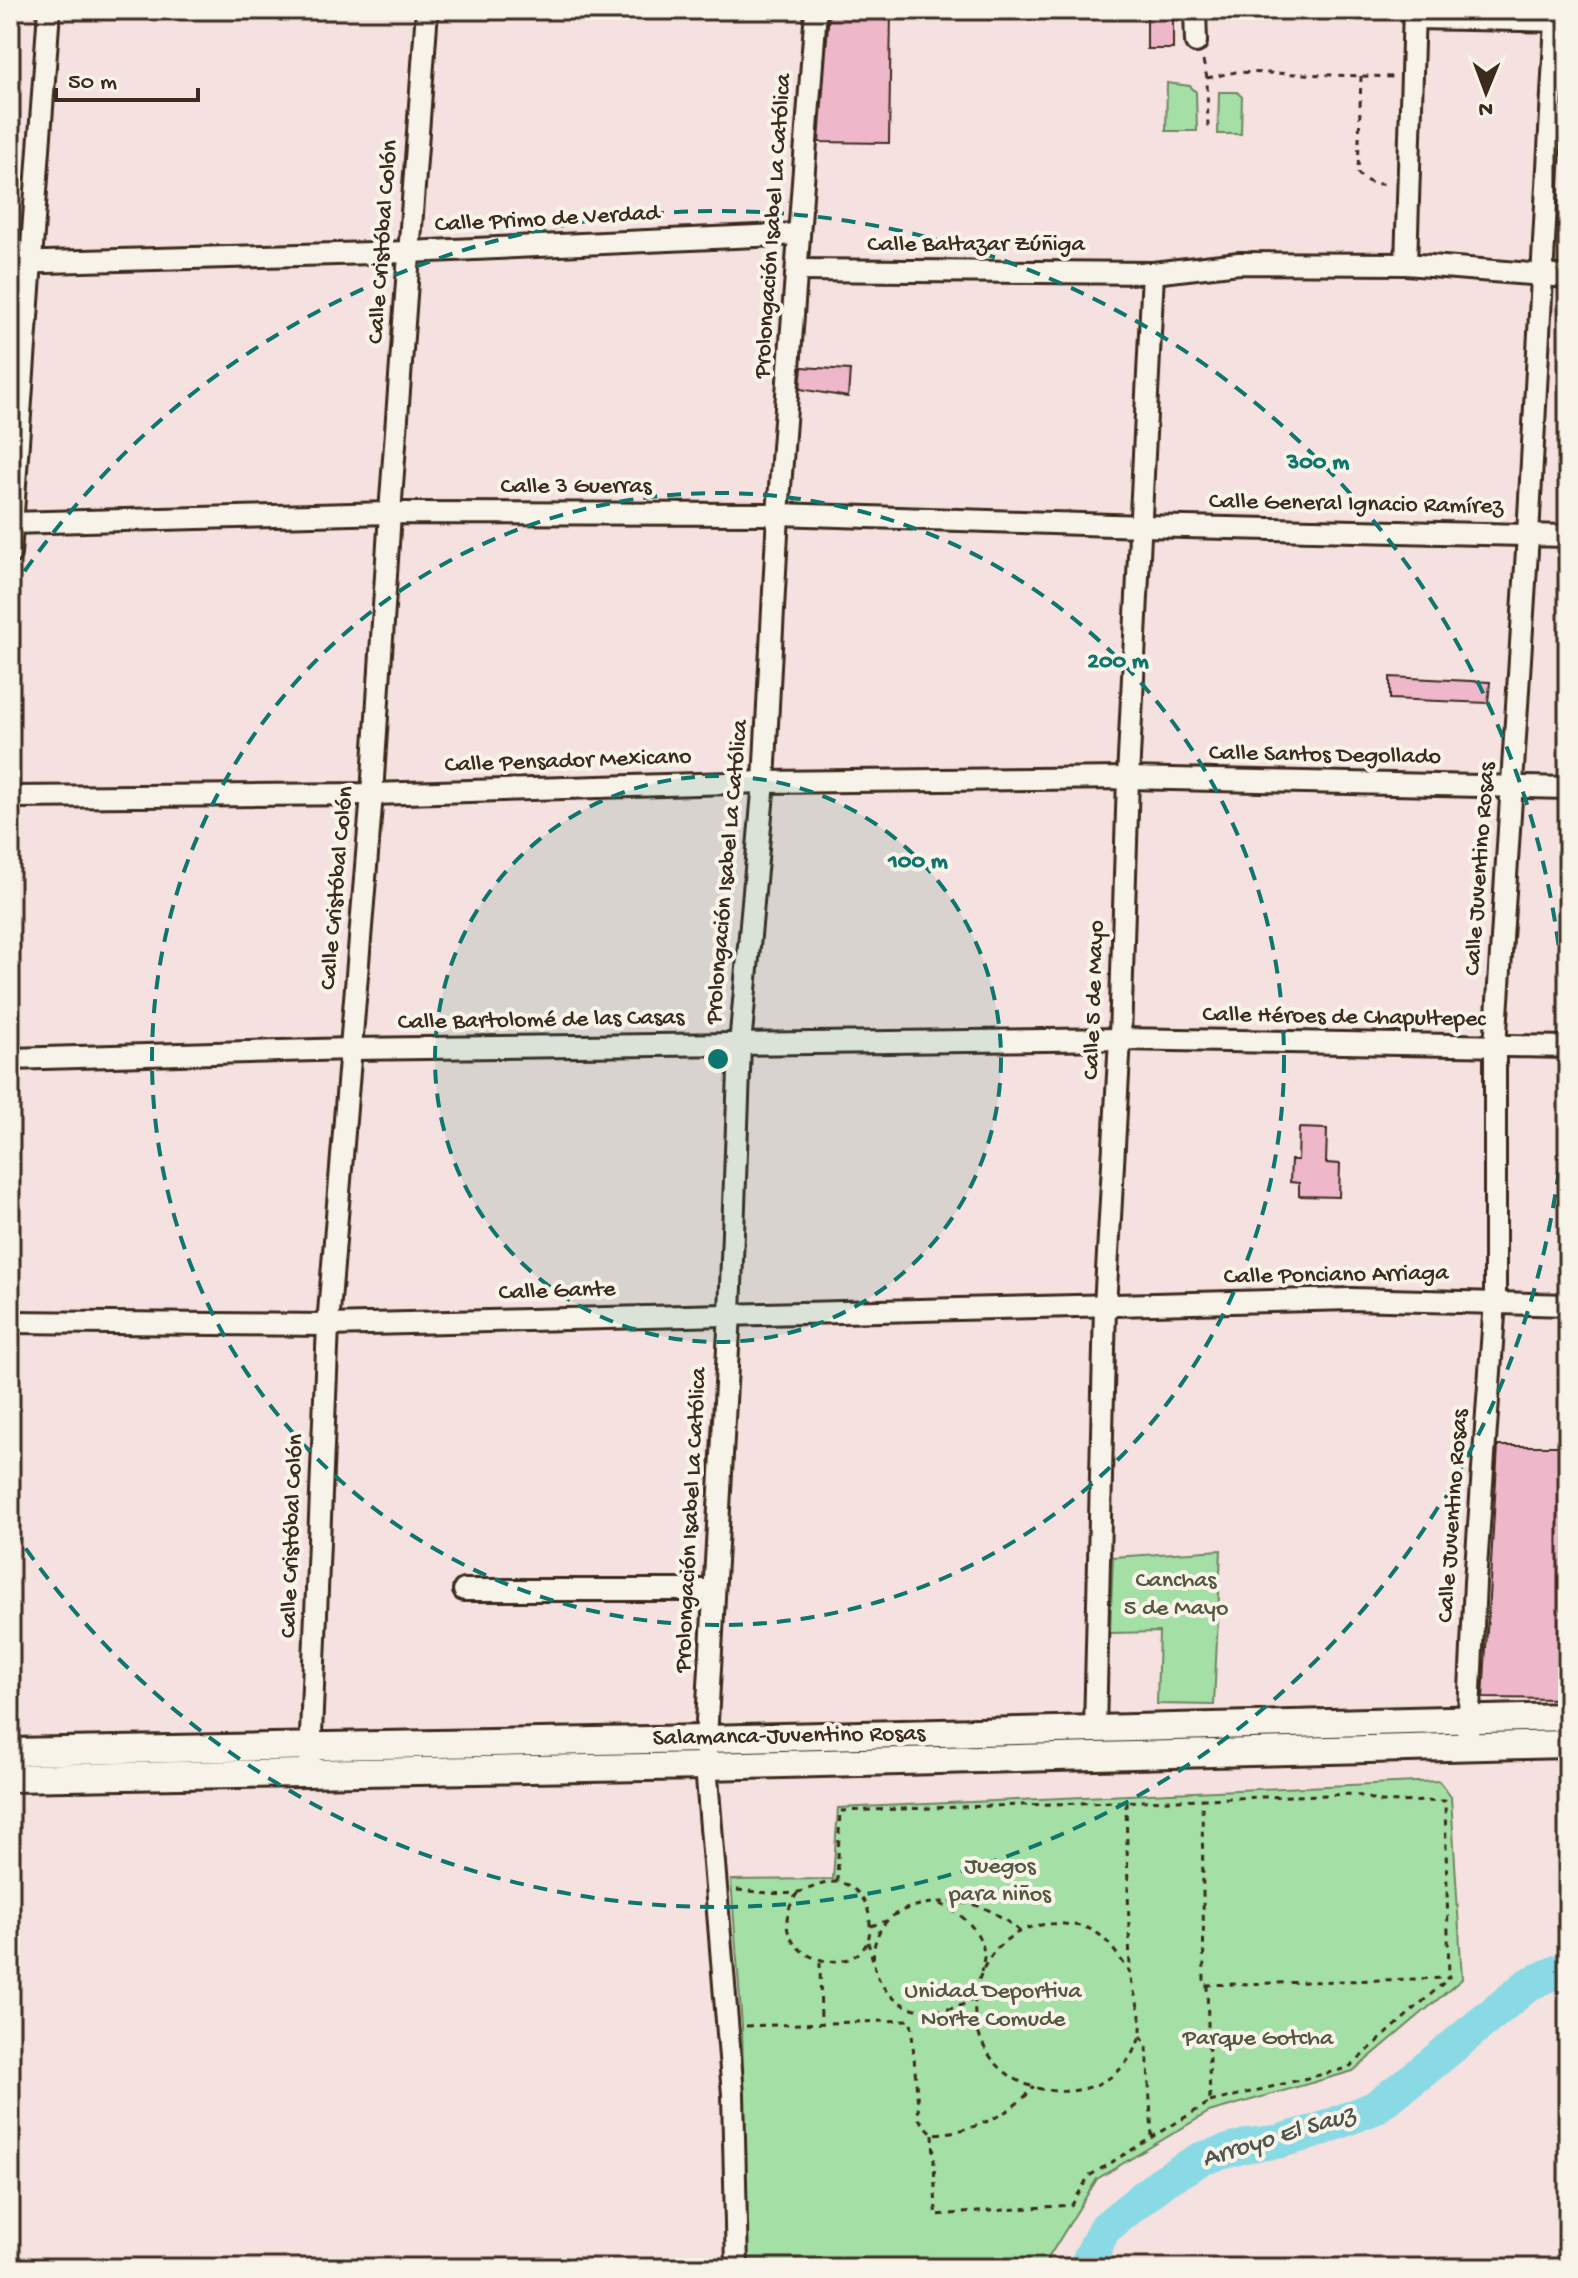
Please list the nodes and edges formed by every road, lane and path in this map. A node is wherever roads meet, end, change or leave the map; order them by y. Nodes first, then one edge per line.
1 (49, 10) edge
2 (427, 10) edge
3 (816, 10) edge
4 (1195, 10) edge
5 (1414, 14) edge
6 (1562, 21) edge
7 (1196, 42) joint
8 (1361, 76) junction
9 (1412, 77) junction
10 (1207, 78) junction
11 (1208, 129) dead end
12 (1408, 184) junction
13 (799, 234) junction
14 (409, 252) junction
15 (31, 262) junction
16 (10, 263) edge
17 (1406, 264) junction
18 (798, 270) junction
19 (1153, 273) junction
20 (1543, 275) junction
21 (1568, 277) edge
22 (390, 513) junction
23 (778, 514) junction
24 (11, 523) edge
25 (1143, 526) junction
26 (1528, 535) junction
27 (1568, 536) edge
28 (10, 554) edge
29 (1128, 778) junction
30 (764, 782) junction
31 (1512, 785) junction
32 (1568, 788) edge
33 (372, 794) junction
34 (10, 797) edge
35 (1120, 1039) junction
36 (740, 1045) junction
37 (1495, 1047) junction
38 (1568, 1047) edge
39 (351, 1049) junction
40 (10, 1059) edge
41 (1495, 1301) junction
42 (1568, 1305) edge
43 (1105, 1307) junction
44 (730, 1313) junction
45 (10, 1322) edge
46 (328, 1325) junction
47 (464, 1590) dead end
48 (713, 1590) junction
49 (1568, 1717) edge
50 (1095, 1730) junction
51 (1468, 1734) junction
52 (706, 1739) junction
53 (1568, 1744) edge
54 (10, 1752) edge
55 (310, 1760) junction
56 (706, 1766) junction
57 (10, 1778) edge
58 (1202, 1799) junction
59 (1126, 1802) junction
60 (837, 1882) junction
61 (735, 1890) dead end
62 (798, 1892) junction
63 (937, 1903) junction
64 (888, 1920) junction
65 (871, 1926) junction
66 (1020, 1932) junction
67 (868, 1942) junction
68 (820, 1962) junction
69 (873, 1965) junction
70 (1130, 1972) junction
71 (981, 1975) junction
72 (1449, 1978) junction
73 (1207, 1985) junction
74 (974, 1997) junction
75 (913, 2008) junction
76 (911, 2020) junction
77 (821, 2024) junction
78 (742, 2026) dead end
79 (1141, 2036) junction
80 (1034, 2087) junction
81 (1210, 2102) junction
82 (933, 2134) junction
83 (1152, 2137) junction
84 (737, 2268) edge

1 - 15 street
2 - 14 street, Calle Cristóbal Colón
3 - 13 street, Prolongación Isabel La Católica
4 - 7 street
5 - 6 street
5 - 9 street
6 - 20 street, Calle Juventino Rosas
7 - 10 path
8 - 9 path
8 - 10 path
8 - 12 path
9 - 12 street
10 - 11 path
12 - 17 street
13 - 14 street, Calle Primo de Verdad
13 - 18 street, Prolongación Isabel La Católica
14 - 15 street, Calle Primo de Verdad
14 - 22 street, Calle Cristóbal Colón
15 - 16 street, Calle Primo de Verdad
15 - 24 street
17 - 19 street, Calle Baltazar Zúñiga
17 - 20 street, Calle Baltazar Zúñiga
18 - 19 street, Calle Baltazar Zúñiga
18 - 23 street, Prolongación Isabel La Católica
19 - 25 street, Calle 5 de Mayo
20 - 21 street, Calle Baltazar Zúñiga
20 - 26 street, Calle Juventino Rosas
22 - 23 street, Calle 3 Guerras
22 - 24 street, Calle 3 Guerras
22 - 33 street, Calle Cristóbal Colón
23 - 25 street, Calle 3 Guerras
23 - 30 street, Prolongación Isabel La Católica
24 - 28 street
25 - 26 street, Calle General Ignacio Ramírez
25 - 29 street, Calle 5 de Mayo
26 - 27 street, Calle General Ignacio Ramírez
26 - 31 street, Calle Juventino Rosas
29 - 30 street, Calle Pensador Mexicano
29 - 31 street, Calle Santos Degollado
29 - 35 street, Calle 5 de Mayo
30 - 33 street, Calle Pensador Mexicano
30 - 36 street, Prolongación Isabel La Católica
31 - 32 street, Calle Santos Degollado
31 - 37 street, Calle Juventino Rosas
33 - 34 street, Calle Pensador Mexicano
33 - 39 street, Calle Cristóbal Colón
35 - 36 street, Calle Bartolomé de las Casas
35 - 37 street, Calle Héroes de Chapultepec
35 - 43 street, Calle 5 de Mayo
36 - 39 street, Calle Bartolomé de las Casas
36 - 44 street, Prolongación Isabel La Católica
37 - 38 street, Calle Héroes de Chapultepec
37 - 41 street, Calle Juventino Rosas
39 - 40 street, Calle Bartolomé de las Casas
39 - 46 street, Calle Cristóbal Colón
41 - 42 street, Calle Ponciano Arriaga
41 - 43 street, Calle Ponciano Arriaga
41 - 51 street, Calle Juventino Rosas
43 - 44 street, Calle Gante
43 - 50 street, Calle 5 de Mayo
44 - 46 street, Calle Gante
44 - 48 street, Prolongación Isabel La Católica
45 - 46 street, Calle Gante
46 - 55 street, Calle Cristóbal Colón
47 - 48 street
48 - 52 street, Prolongación Isabel La Católica
49 - 51 street, Salamanca-Juventino Rosas
50 - 51 street, Salamanca-Juventino Rosas
50 - 52 street, Salamanca-Juventino Rosas
51 - 53 street, Salamanca-Juventino Rosas
51 - 56 street, Salamanca-Juventino Rosas
52 - 55 street, Salamanca-Juventino Rosas
52 - 56 street, Prolongación Isabel La Católica
54 - 55 street, Salamanca-Juventino Rosas
55 - 56 street, Salamanca-Juventino Rosas
55 - 57 street, Salamanca-Juventino Rosas
56 - 84 street
58 - 59 path
58 - 72 path
58 - 73 path
59 - 60 path
59 - 70 path
60 - 62 path
60 - 65 path
61 - 62 path
62 - 68 path
63 - 64 path
63 - 66 path
63 - 71 path
64 - 65 path
64 - 69 path
65 - 67 path
66 - 70 path
66 - 71 path
67 - 68 path
67 - 69 path
68 - 77 path
69 - 75 path
70 - 79 path
71 - 74 path
72 - 73 path
72 - 81 path
73 - 81 path
74 - 75 path
74 - 80 path
75 - 76 path
76 - 77 path
76 - 82 path
77 - 78 path
79 - 80 path
79 - 83 path
80 - 82 path
81 - 83 path
82 - 83 path

